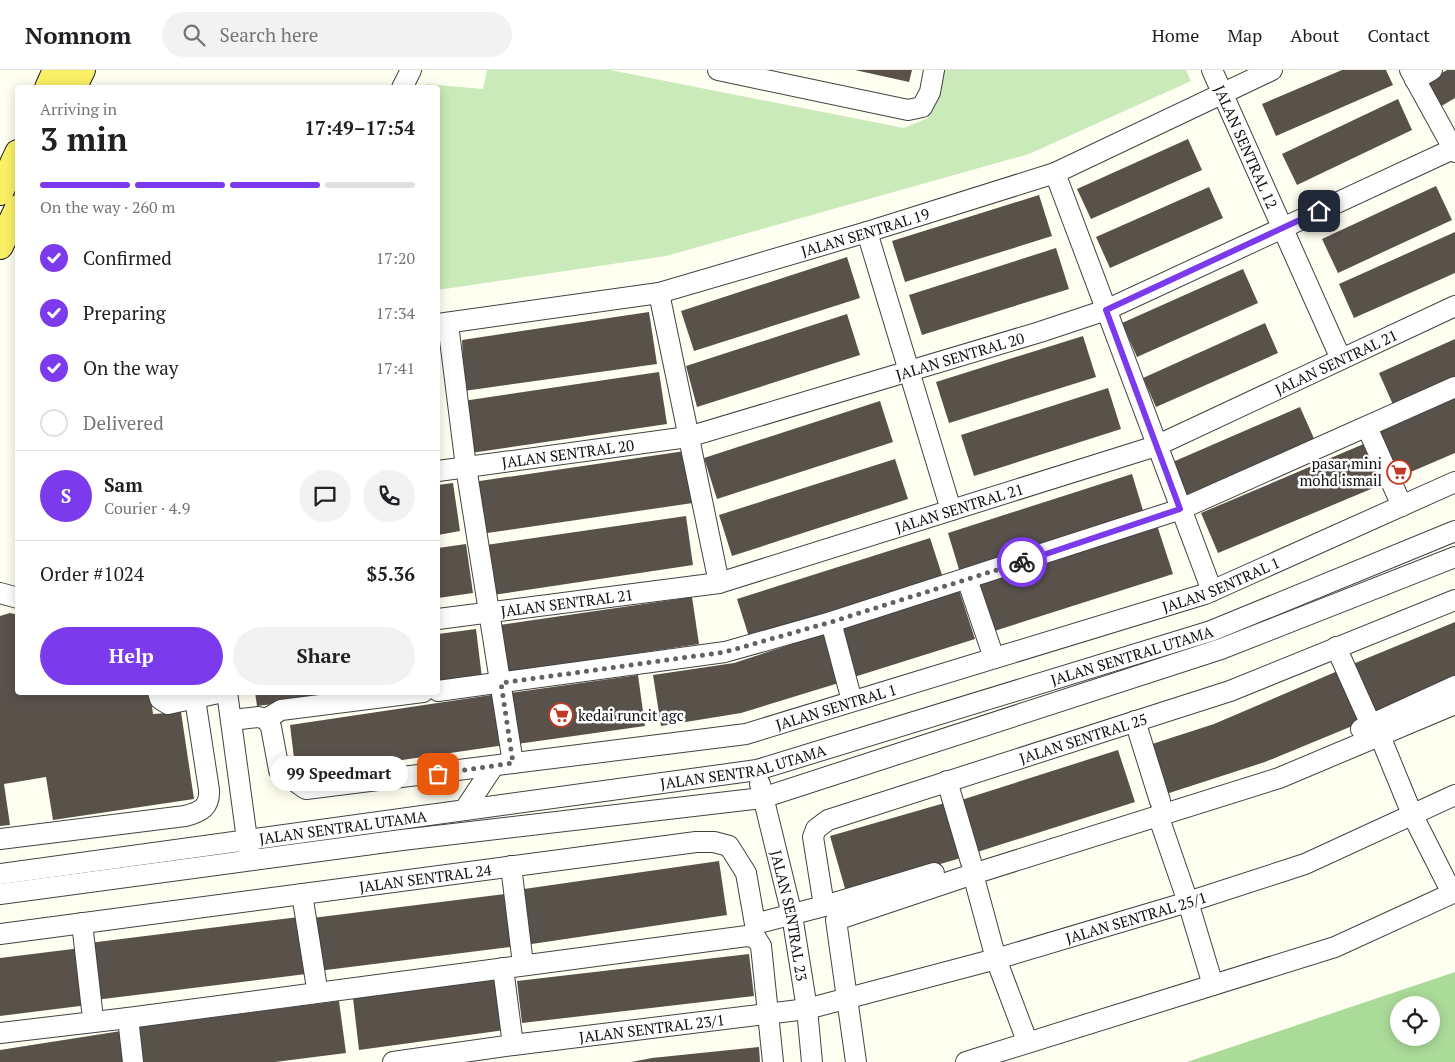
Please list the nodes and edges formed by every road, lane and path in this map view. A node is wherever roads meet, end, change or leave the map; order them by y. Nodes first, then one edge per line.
1 (56, 70) edge
2 (82, 70) edge
3 (411, 70) edge
4 (718, 70) edge
5 (934, 70) edge
6 (1212, 70) edge
7 (1272, 70) edge
8 (1419, 73) edge
9 (49, 85) edge
10 (74, 85) edge
11 (404, 85) edge
12 (1222, 94) junction
13 (1454, 149) edge
14 (15, 160) edge
15 (1055, 173) junction
16 (0, 192) edge
17 (15, 214) edge
18 (1283, 227) junction
19 (867, 232) junction
20 (0, 246) edge
21 (659, 293) junction
22 (1455, 306) edge
23 (1106, 310) junction
24 (443, 324) edge
25 (1342, 359) junction
26 (909, 372) junction
27 (1455, 387) edge
28 (1367, 427) junction
29 (688, 437) junction
30 (1156, 446) junction
31 (466, 467) junction
32 (440, 471) edge
33 (1455, 482) edge
34 (1402, 506) junction
35 (1180, 509) junction
36 (952, 510) junction
37 (1455, 531) edge
38 (1455, 557) edge
39 (967, 579) junction
40 (719, 583) junction
41 (1212, 591) junction
42 (0, 593) edge
43 (15, 597) edge
44 (1455, 600) edge
45 (488, 612) junction
46 (440, 619) edge
47 (831, 622) junction
48 (1336, 647) junction
49 (994, 658) junction
50 (501, 683) junction
51 (1455, 686) edge
52 (440, 691) edge
53 (159, 695) edge
54 (212, 695) edge
55 (226, 695) edge
56 (399, 695) edge
57 (195, 699) junction
58 (852, 701) junction
59 (1455, 704) edge
60 (266, 719) junction
61 (232, 720) junction
62 (1135, 721) junction
63 (1376, 730) junction
64 (513, 763) junction
65 (493, 767) junction
66 (757, 770) junction
67 (947, 781) junction
68 (1455, 795) edge
69 (762, 798) junction
70 (1159, 808) junction
71 (465, 809) junction
72 (1412, 814) junction
73 (0, 840) edge
74 (247, 840) junction
75 (249, 860) junction
76 (512, 866) junction
77 (972, 868) junction
78 (0, 874) edge
79 (1453, 892) edge
80 (0, 894) edge
81 (302, 894) junction
82 (1188, 902) junction
83 (824, 906) junction
84 (792, 915) junction
85 (82, 923) junction
86 (755, 924) junction
87 (0, 934) edge
88 (522, 956) junction
89 (996, 959) junction
90 (503, 968) junction
91 (316, 982) junction
92 (1212, 985) junction
93 (849, 999) junction
94 (807, 1009) junction
95 (92, 1010) junction
96 (768, 1014) junction
97 (128, 1018) junction
98 (0, 1021) edge
99 (0, 1033) edge
100 (1027, 1042) junction
101 (503, 1051) edge
102 (133, 1062) edge
103 (393, 1062) edge
104 (773, 1062) edge
105 (812, 1062) edge
106 (856, 1062) edge
107 (966, 1062) edge

1 - 9 main road
2 - 10 main road
3 - 11 street
4 - 5 street
6 - 12 street, JALAN SENTRAL 12
7 - 12 street, JALAN SENTRAL 19
8 - 13 street
12 - 15 street, JALAN SENTRAL 19
12 - 18 street, JALAN SENTRAL 12
13 - 18 street, JALAN SENTRAL 20
14 - 16 main road
15 - 19 street, JALAN SENTRAL 19
15 - 23 street
17 - 20 main road
18 - 23 street, JALAN SENTRAL 20
18 - 25 street, JALAN SENTRAL 12
19 - 21 street, JALAN SENTRAL 19
19 - 26 street
21 - 24 street, JALAN SENTRAL 19
21 - 29 street
22 - 25 street, JALAN SENTRAL 21
23 - 26 street, JALAN SENTRAL 20
23 - 30 street
24 - 31 street
25 - 30 street, JALAN SENTRAL 21
26 - 29 street, JALAN SENTRAL 20
26 - 36 street
27 - 28 street
28 - 34 street
28 - 35 street
29 - 31 street, JALAN SENTRAL 20
29 - 40 street
30 - 35 street
30 - 36 street, JALAN SENTRAL 21
31 - 32 street, JALAN SENTRAL 20
31 - 45 street
33 - 34 street, JALAN SENTRAL 1
34 - 41 street, JALAN SENTRAL 1
35 - 39 street
35 - 41 street
36 - 40 street, JALAN SENTRAL 21
37 - 66 street, JALAN SENTRAL UTAMA
38 - 69 street, JALAN SENTRAL UTAMA
39 - 47 street
39 - 49 street
40 - 45 street, JALAN SENTRAL 21
41 - 49 street, JALAN SENTRAL 1
42 - 43 street
44 - 48 street, JALAN SENTRAL 25
45 - 46 street, JALAN SENTRAL 21
45 - 50 street
47 - 50 street
47 - 58 street
48 - 62 street, JALAN SENTRAL 25
48 - 63 street
49 - 58 street, JALAN SENTRAL 1
50 - 52 street
50 - 64 street
51 - 63 street
53 - 57 street
54 - 57 street
55 - 61 street
56 - 60 street
57 - 73 street
58 - 64 street, JALAN SENTRAL 1
59 - 63 street
60 - 61 street
60 - 65 street, JALAN SENTRAL 1
61 - 74 street
62 - 67 street, JALAN SENTRAL 25
62 - 70 street
63 - 70 street
63 - 72 street
64 - 65 street, JALAN SENTRAL 1
65 - 71 street
66 - 69 street, JALAN SENTRAL 23
66 - 71 street, JALAN SENTRAL UTAMA
67 - 77 street
67 - 83 street, JALAN SENTRAL 25
68 - 72 street, JALAN SENTRAL 25/1
69 - 75 street, JALAN SENTRAL UTAMA
69 - 84 street, JALAN SENTRAL 23
70 - 77 street
70 - 82 street
71 - 74 street, JALAN SENTRAL UTAMA
72 - 79 street
72 - 82 street, JALAN SENTRAL 25/1
74 - 75 street
74 - 78 street, JALAN SENTRAL UTAMA
75 - 80 street, JALAN SENTRAL UTAMA
76 - 81 street, JALAN SENTRAL 24
76 - 86 street, JALAN SENTRAL 24
76 - 88 street
77 - 83 street
77 - 89 street
77 - 93 street
79 - 92 street
81 - 85 street, JALAN SENTRAL 24
81 - 91 street
82 - 89 street, JALAN SENTRAL 25/1
82 - 92 street
83 - 84 street
84 - 86 street
84 - 94 street, JALAN SENTRAL 23
85 - 87 street, JALAN SENTRAL 24
85 - 95 street
86 - 88 street
88 - 91 street
89 - 93 street, JALAN SENTRAL 25/1
89 - 100 street
90 - 96 street
90 - 97 street
90 - 101 street
91 - 95 street
92 - 100 street
93 - 94 street, JALAN SENTRAL 25/1
93 - 106 street
94 - 96 street, JALAN SENTRAL 23/1
94 - 105 street, JALAN SENTRAL 23
95 - 98 street
96 - 101 street, JALAN SENTRAL 23/1
96 - 104 street
97 - 99 street
97 - 102 street
100 - 107 street
101 - 103 street, JALAN SENTRAL 23/1

